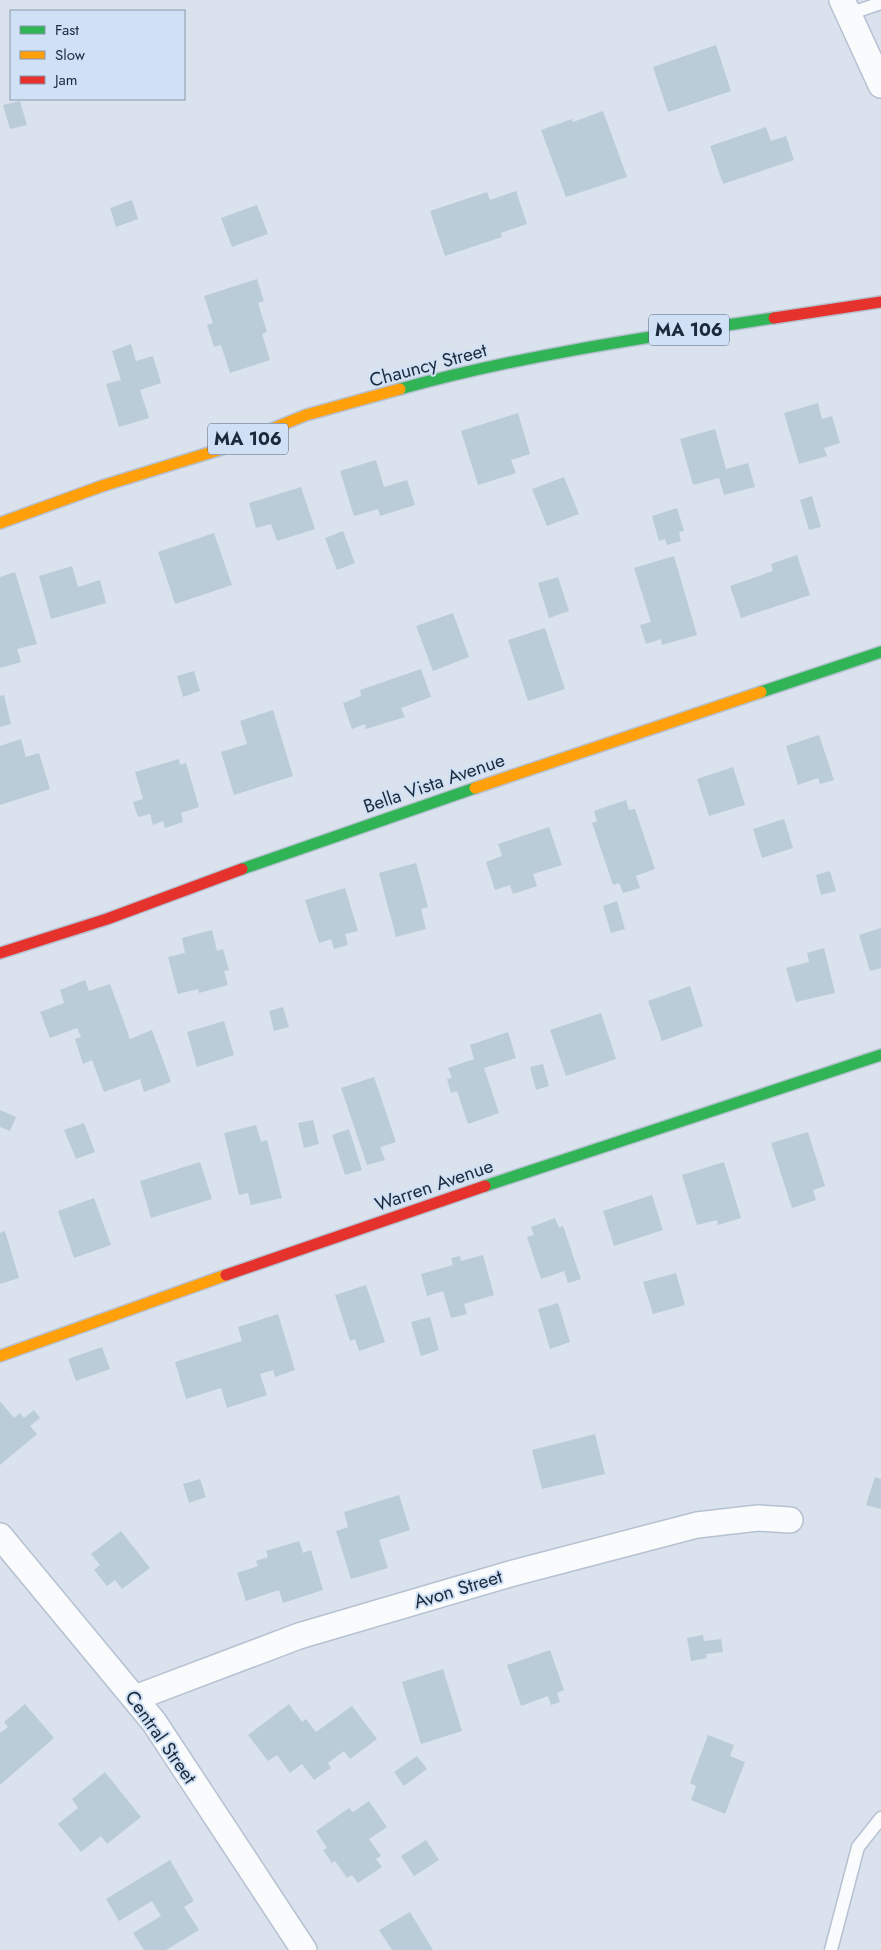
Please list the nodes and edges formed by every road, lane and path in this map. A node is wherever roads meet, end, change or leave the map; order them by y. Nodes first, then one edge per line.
1 (881, 3) edge
2 (846, 7) edge
3 (881, 85) edge
4 (881, 302) edge
5 (0, 522) edge
6 (881, 652) edge
7 (0, 953) edge
8 (881, 1054) edge
9 (0, 1356) edge
10 (790, 1520) dead end
11 (0, 1536) edge
12 (135, 1698) junction
13 (881, 1818) edge
14 (304, 1950) edge
15 (830, 1950) edge

1 - 2 lane
2 - 3 street
4 - 5 street, Chauncy Street / MA 106
6 - 7 street, Bella Vista Avenue
8 - 9 street, Warren Avenue
10 - 12 street, Avon Street
11 - 12 street, Central Street
12 - 14 street, Central Street
13 - 15 lane

